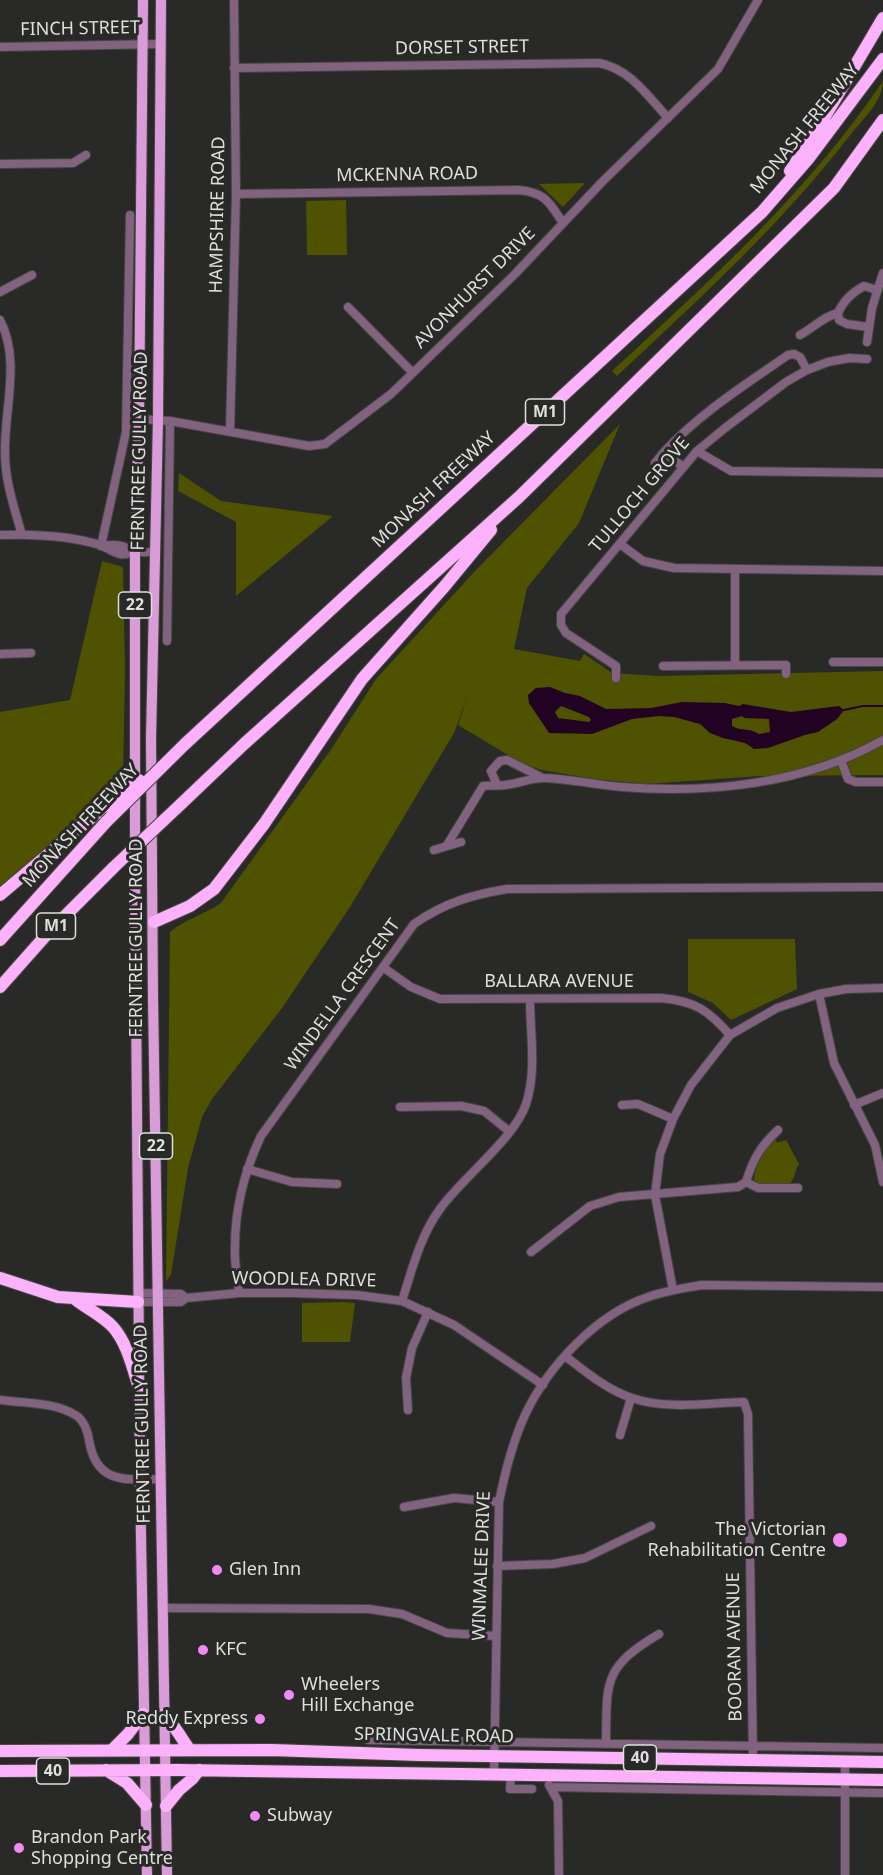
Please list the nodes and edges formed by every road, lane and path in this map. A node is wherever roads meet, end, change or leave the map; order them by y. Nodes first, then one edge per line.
1 (143, 0) edge
2 (160, 0) edge
3 (234, 0) edge
4 (758, 0) edge
5 (883, 18) edge
6 (161, 44) junction
7 (143, 45) junction
8 (0, 47) edge
9 (883, 59) edge
10 (234, 68) junction
11 (668, 118) junction
12 (883, 120) edge
13 (883, 135) edge
14 (86, 155) dead end
15 (0, 164) edge
16 (834, 188) junction
17 (236, 194) junction
18 (762, 212) junction
19 (130, 215) dead end
20 (563, 223) junction
21 (883, 273) edge
22 (32, 274) dead end
23 (877, 290) junction
24 (0, 292) edge
25 (348, 307) dead end
26 (872, 308) junction
27 (883, 310) edge
28 (838, 313) junction
29 (0, 320) edge
30 (868, 327) junction
31 (800, 335) dead end
32 (867, 342) dead end
33 (867, 358) dead end
34 (807, 370) junction
35 (413, 373) junction
36 (139, 419) junction
37 (158, 419) junction
38 (170, 420) junction
39 (230, 431) junction
40 (697, 451) junction
41 (664, 452) junction
42 (655, 463) dead end
43 (683, 467) junction
44 (883, 473) edge
45 (519, 497) junction
46 (169, 503) junction
47 (155, 518) junction
48 (0, 535) edge
49 (22, 535) junction
50 (620, 544) junction
51 (101, 546) junction
52 (135, 551) junction
53 (154, 552) junction
54 (735, 569) junction
55 (883, 571) edge
56 (167, 640) dead end
57 (31, 653) dead end
58 (0, 654) edge
59 (833, 662) dead end
60 (883, 662) edge
61 (735, 665) junction
62 (663, 666) dead end
63 (786, 674) dead end
64 (616, 678) dead end
65 (883, 740) edge
66 (185, 744) junction
67 (842, 760) junction
68 (491, 771) junction
69 (543, 777) junction
70 (883, 782) edge
71 (497, 785) junction
72 (483, 786) junction
73 (461, 842) dead end
74 (447, 845) junction
75 (434, 850) dead end
76 (883, 887) edge
77 (0, 895) edge
78 (153, 922) junction
79 (0, 940) edge
80 (384, 968) junction
81 (0, 987) edge
82 (883, 988) edge
83 (819, 994) junction
84 (530, 999) junction
85 (730, 1035) junction
86 (883, 1093) edge
87 (854, 1105) junction
88 (622, 1106) dead end
89 (400, 1107) dead end
90 (673, 1119) junction
91 (778, 1130) dead end
92 (510, 1131) junction
93 (248, 1169) junction
94 (746, 1182) junction
95 (883, 1182) edge
96 (337, 1184) dead end
97 (798, 1188) dead end
98 (655, 1195) junction
99 (531, 1252) dead end
100 (0, 1278) edge
101 (883, 1287) edge
102 (674, 1290) junction
103 (239, 1293) junction
104 (138, 1298) junction
105 (159, 1298) junction
106 (74, 1299) junction
107 (402, 1301) junction
108 (428, 1312) junction
109 (565, 1356) junction
110 (543, 1385) junction
111 (140, 1391) junction
112 (631, 1398) junction
113 (0, 1400) edge
114 (408, 1410) dead end
115 (620, 1435) dead end
116 (160, 1479) junction
117 (140, 1480) junction
118 (499, 1502) junction
119 (404, 1507) dead end
120 (651, 1526) dead end
121 (497, 1566) junction
122 (162, 1608) junction
123 (659, 1634) dead end
124 (496, 1636) junction
125 (143, 1644) junction
126 (163, 1644) junction
127 (143, 1714) junction
128 (164, 1715) junction
129 (368, 1740) dead end
130 (494, 1742) junction
131 (606, 1744) junction
132 (753, 1745) junction
133 (873, 1748) junction
134 (883, 1748) edge
135 (144, 1749) junction
136 (164, 1749) junction
137 (189, 1749) junction
138 (112, 1750) junction
139 (0, 1751) edge
140 (494, 1756) junction
141 (753, 1760) junction
142 (845, 1761) junction
143 (867, 1762) junction
144 (883, 1762) edge
145 (106, 1770) junction
146 (145, 1770) junction
147 (165, 1770) junction
148 (199, 1770) junction
149 (0, 1771) edge
150 (494, 1774) junction
151 (511, 1774) junction
152 (543, 1774) junction
153 (845, 1779) junction
154 (883, 1780) edge
155 (550, 1787) junction
156 (568, 1787) junction
157 (532, 1789) dead end
158 (845, 1792) junction
159 (883, 1793) edge
160 (558, 1801) junction
161 (146, 1805) junction
162 (166, 1806) junction
163 (147, 1875) edge
164 (166, 1875) edge
165 (559, 1875) edge
166 (845, 1875) edge

1 - 7 main road, FERNTREE GULLY ROAD / 22
2 - 6 main road, FERNTREE GULLY ROAD / 22
3 - 10 street, HAMPSHIRE ROAD
4 - 11 street, AVONHURST DRIVE
5 - 18 highway
6 - 7 street, FINCH STREET
6 - 37 main road, FERNTREE GULLY ROAD / 22
7 - 8 street, FINCH STREET
7 - 36 main road, FERNTREE GULLY ROAD / 22
9 - 18 highway, MONASH FREEWAY / M1
10 - 11 street, DORSET STREET
10 - 17 street, HAMPSHIRE ROAD
11 - 20 street, AVONHURST DRIVE
12 - 16 highway, M1
13 - 16 highway
14 - 15 street
16 - 45 highway, M1
17 - 20 street, MCKENNA ROAD
17 - 39 street, HAMPSHIRE ROAD
18 - 66 highway, MONASH FREEWAY / M1
19 - 51 street, FERNTREE GULLY ROAD
20 - 35 street, AVONHURST DRIVE
21 - 23 street
22 - 24 street
23 - 26 street
23 - 28 street
25 - 35 street
26 - 27 street
26 - 30 street
28 - 30 street
28 - 31 street
29 - 49 street
30 - 32 street
33 - 34 street, TULLOCH GROVE
34 - 40 street, TULLOCH GROVE
34 - 41 street
35 - 39 street, AVONHURST DRIVE
36 - 37 street, AVONHURST DRIVE
36 - 52 main road, FERNTREE GULLY ROAD / 22
37 - 38 street, AVONHURST DRIVE
37 - 47 main road, FERNTREE GULLY ROAD / 22
38 - 39 street, AVONHURST DRIVE
38 - 46 street
40 - 43 street, TULLOCH GROVE
40 - 44 street
41 - 42 street
41 - 43 street
43 - 50 street, TULLOCH GROVE
45 - 78 highway
45 - 81 highway, M1, bridge
46 - 47 street
46 - 56 street
47 - 53 main road, FERNTREE GULLY ROAD / 22
48 - 49 street
49 - 51 street
50 - 54 street
50 - 64 street, TULLOCH GROVE
51 - 52 street
52 - 53 street
52 - 104 main road, FERNTREE GULLY ROAD / 22
53 - 78 main road, FERNTREE GULLY ROAD / 22
54 - 55 street
54 - 61 street
57 - 58 street
59 - 60 street
61 - 62 street
61 - 63 street
65 - 67 street
66 - 77 highway, bridge
66 - 79 highway, MONASH FREEWAY / M1, bridge
67 - 69 street
67 - 70 street
68 - 69 street
68 - 71 street
68 - 72 street
69 - 71 street
71 - 72 street
72 - 74 street
73 - 74 street
74 - 75 street
76 - 80 street, WINDELLA CRESCENT
78 - 105 main road, FERNTREE GULLY ROAD / 22
80 - 84 street, BALLARA AVENUE
80 - 93 street, WINDELLA CRESCENT
82 - 83 street
83 - 85 street
83 - 87 street
84 - 85 street, BALLARA AVENUE
84 - 92 street
85 - 90 street
86 - 87 street
87 - 95 street
88 - 90 street
89 - 92 street
90 - 98 street
91 - 94 street
92 - 107 street
93 - 96 street
93 - 103 street, WINDELLA CRESCENT
94 - 97 street
94 - 98 street
98 - 99 street
98 - 102 street
100 - 106 highway
101 - 102 street, WINMALEE DRIVE
102 - 109 street, WINMALEE DRIVE
103 - 105 street, WOODLEA DRIVE
103 - 107 street, WOODLEA DRIVE
104 - 105 street, WOODLEA DRIVE
104 - 106 highway
104 - 111 main road, FERNTREE GULLY ROAD / 22
105 - 116 main road, FERNTREE GULLY ROAD / 22
106 - 111 highway
107 - 108 street, WOODLEA DRIVE
108 - 110 street, WOODLEA DRIVE
108 - 114 street
109 - 110 street, WINMALEE DRIVE
109 - 112 street, BOORAN AVENUE
110 - 118 street, WINMALEE DRIVE
111 - 117 main road, FERNTREE GULLY ROAD / 22
112 - 115 street
112 - 132 street, BOORAN AVENUE
113 - 117 street
116 - 117 street
116 - 122 main road, FERNTREE GULLY ROAD / 22
117 - 125 main road, FERNTREE GULLY ROAD / 22
118 - 119 street
118 - 121 street, WINMALEE DRIVE
120 - 121 street
121 - 124 street, WINMALEE DRIVE
122 - 124 street
122 - 126 main road, FERNTREE GULLY ROAD / 22
123 - 131 street
124 - 130 street, WINMALEE DRIVE
125 - 126 main road
125 - 127 main road, FERNTREE GULLY ROAD / 22
126 - 128 main road, FERNTREE GULLY ROAD / 22
127 - 135 main road, FERNTREE GULLY ROAD / 22
127 - 138 highway
128 - 136 main road, FERNTREE GULLY ROAD / 22
128 - 137 highway
129 - 130 street, SPRINGVALE ROAD
130 - 131 street, SPRINGVALE ROAD
130 - 140 street, WINMALEE DRIVE
131 - 132 street, SPRINGVALE ROAD
132 - 133 street, SPRINGVALE ROAD
132 - 141 street, BOORAN AVENUE
133 - 134 street, SPRINGVALE ROAD
133 - 143 street
135 - 136 highway, SPRINGVALE ROAD / 40
135 - 138 highway, SPRINGVALE ROAD / 40
135 - 146 main road, FERNTREE GULLY ROAD / 22
136 - 137 highway, SPRINGVALE ROAD / 40
136 - 147 main road, FERNTREE GULLY ROAD / 22
137 - 140 highway, SPRINGVALE ROAD / 40
138 - 139 highway, SPRINGVALE ROAD / 40
140 - 141 highway, SPRINGVALE ROAD / 40
140 - 150 street, WINMALEE DRIVE
141 - 142 highway, SPRINGVALE ROAD / 40
142 - 143 highway, SPRINGVALE ROAD / 40
142 - 153 street
143 - 144 highway, SPRINGVALE ROAD / 40
145 - 146 highway, SPRINGVALE ROAD / 40
145 - 149 highway, SPRINGVALE ROAD / 40
145 - 161 highway
146 - 147 highway, SPRINGVALE ROAD / 40
146 - 161 main road, FERNTREE GULLY ROAD / 22
147 - 148 highway, SPRINGVALE ROAD / 40
147 - 162 main road, FERNTREE GULLY ROAD / 22
148 - 150 highway, SPRINGVALE ROAD / 40
148 - 162 highway
150 - 151 highway, SPRINGVALE ROAD / 40
151 - 152 highway, SPRINGVALE ROAD / 40
151 - 157 street, SPRINGVALE ROAD
152 - 153 highway, SPRINGVALE ROAD / 40
152 - 155 street
153 - 154 highway, SPRINGVALE ROAD / 40
153 - 158 street
155 - 156 street
155 - 160 street
156 - 158 street
156 - 160 street
158 - 159 street
158 - 166 street
160 - 165 street
161 - 163 main road, FERNTREE GULLY ROAD / 22
162 - 164 main road, FERNTREE GULLY ROAD / 22

